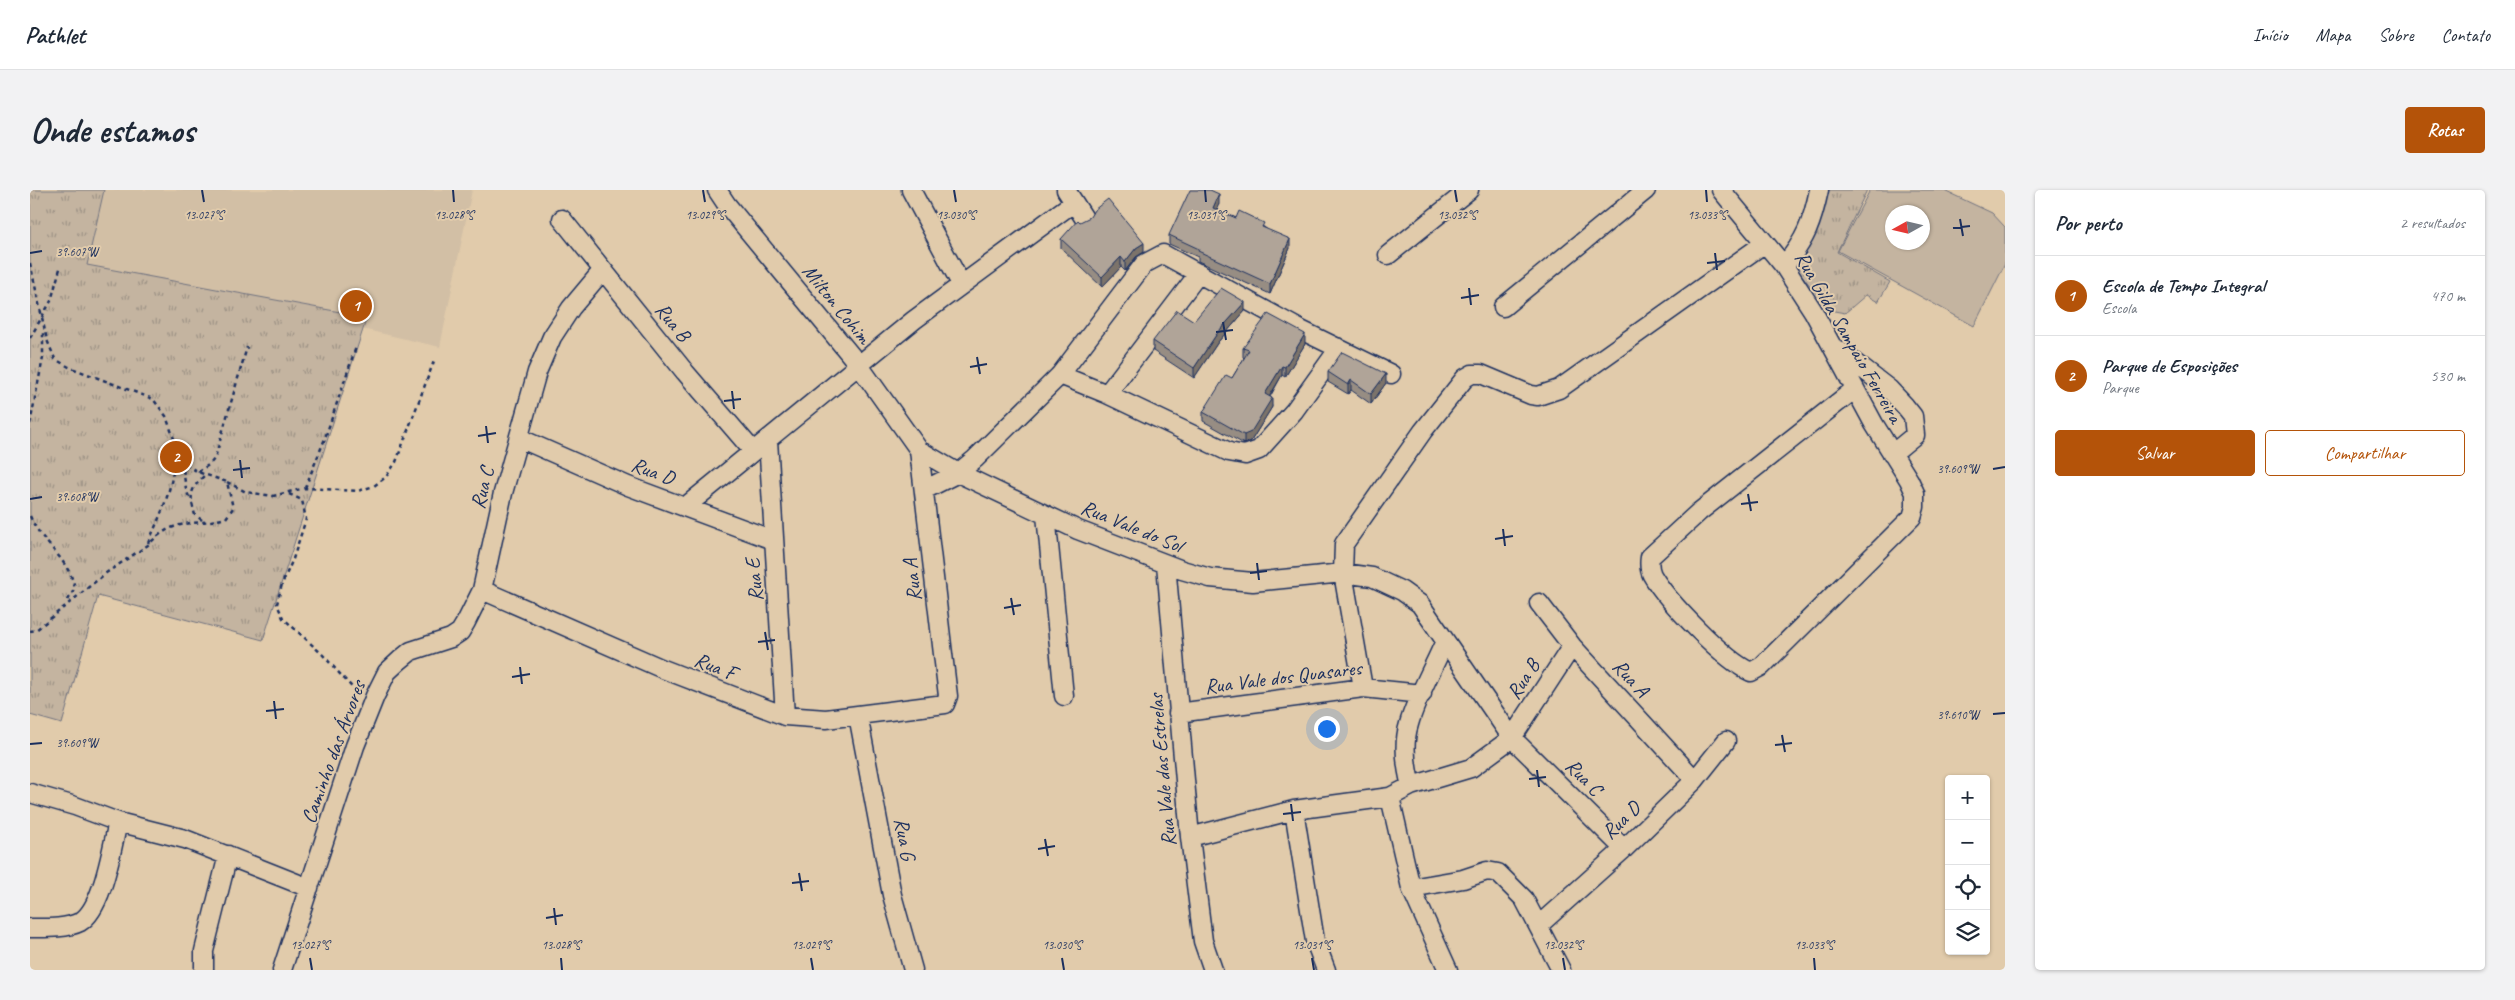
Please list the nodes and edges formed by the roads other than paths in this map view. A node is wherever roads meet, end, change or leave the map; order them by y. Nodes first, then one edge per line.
1 (717, 190) edge
2 (911, 190) edge
3 (1469, 190) edge
4 (1646, 190) edge
5 (1721, 190) edge
6 (1819, 190) edge
7 (1070, 196) edge
8 (1084, 218) edge
9 (562, 219) dead end
10 (1765, 243) junction
11 (1388, 255) dead end
12 (1784, 266) junction
13 (602, 271) junction
14 (1199, 272) junction
15 (961, 284) junction
16 (1503, 307) dead end
17 (1833, 346) junction
18 (1337, 348) junction
19 (858, 364) junction
20 (1391, 374) dead end
21 (1060, 375) junction
22 (1855, 389) junction
23 (1108, 394) junction
24 (519, 438) junction
25 (768, 440) junction
26 (919, 450) junction
27 (753, 451) junction
28 (1892, 454) junction
29 (958, 473) junction
30 (924, 490) junction
31 (685, 507) junction
32 (1046, 515) junction
33 (773, 540) junction
34 (1166, 564) junction
35 (1343, 573) junction
36 (482, 590) junction
37 (1539, 603) dead end
38 (451, 638) joint
39 (1445, 641) junction
40 (1572, 646) junction
41 (1363, 688) junction
42 (1422, 694) junction
43 (1064, 696) dead end
44 (946, 704) joint
45 (1178, 713) junction
46 (858, 715) junction
47 (785, 716) junction
48 (1512, 738) junction
49 (1726, 741) dead end
50 (1695, 780) junction
51 (1411, 786) junction
52 (30, 793) edge
53 (1390, 797) junction
54 (1294, 810) junction
55 (118, 822) junction
56 (1190, 837) junction
57 (1624, 849) junction
58 (228, 856) junction
59 (309, 888) junction
60 (1411, 888) junction
61 (1539, 925) junction
62 (30, 928) edge
63 (204, 970) edge
64 (282, 970) edge
65 (913, 970) edge
66 (1213, 970) edge
67 (1326, 970) edge
68 (1448, 970) edge
69 (1561, 970) edge

1 - 19 street, Milton Cohim
2 - 15 street
3 - 11 street
4 - 16 street
5 - 10 street, Rua Gilda Sampaio Ferreira
6 - 12 street
7 - 8 street
7 - 15 street
9 - 13 street, Rua B
10 - 12 street, Rua Gilda Sampaio Ferreira
10 - 35 street
12 - 17 street, Rua Gilda Sampaio Ferreira
13 - 24 street, Rua C
13 - 27 street, Rua B
14 - 18 street
14 - 21 street
14 - 23 street
15 - 19 street
17 - 22 street, Rua Gilda Sampaio Ferreira
17 - 28 street
18 - 20 street
18 - 23 street
19 - 25 street
19 - 26 street, Milton Cohim
21 - 23 street
21 - 29 street
22 - 28 street, Rua Gilda Sampaio Ferreira
22 - 28 street, Rua Gilda Sampaio Ferreira
24 - 31 street, Rua D
24 - 36 street, Rua C
25 - 27 street
25 - 33 street, Rua E
26 - 29 street, Rua Vale do Sol
26 - 30 street, Rua A
27 - 31 street
29 - 30 street
29 - 32 street, Rua Vale do Sol
30 - 44 street, Rua A
31 - 33 street, Rua D
32 - 34 street, Rua Vale do Sol
32 - 43 street
33 - 47 street, Rua E
34 - 35 street, Rua Vale do Sol
34 - 45 street, Rua Vale das Estrelas
35 - 39 street, Rua Vale do Sol
35 - 41 street
36 - 38 street, Rua C
36 - 47 street, Rua F
37 - 40 street, Rua A
38 - 59 street, Caminho das Árvores
39 - 42 street
39 - 48 street, Rua C
40 - 48 street, Rua B
40 - 50 street, Rua A
41 - 42 street, Rua Vale dos Quasares
41 - 45 street, Rua Vale dos Quasares
42 - 51 street
44 - 46 street, Rua F
45 - 56 street, Rua Vale das Estrelas
46 - 47 street, Rua F
46 - 65 street, Rua G
48 - 51 street, Rua B
48 - 57 street, Rua C
49 - 50 street, Rua D
50 - 57 street, Rua D
51 - 53 street, Rua B
52 - 55 street
53 - 54 street, Rua B
53 - 60 street
54 - 56 street, Rua B
54 - 67 street
55 - 58 street
55 - 62 street
56 - 66 street, Rua Vale das Estrelas
57 - 61 street, Rua D
58 - 59 street
58 - 63 street
59 - 64 street, Caminho das Árvores
60 - 61 street
60 - 68 street
61 - 69 street

